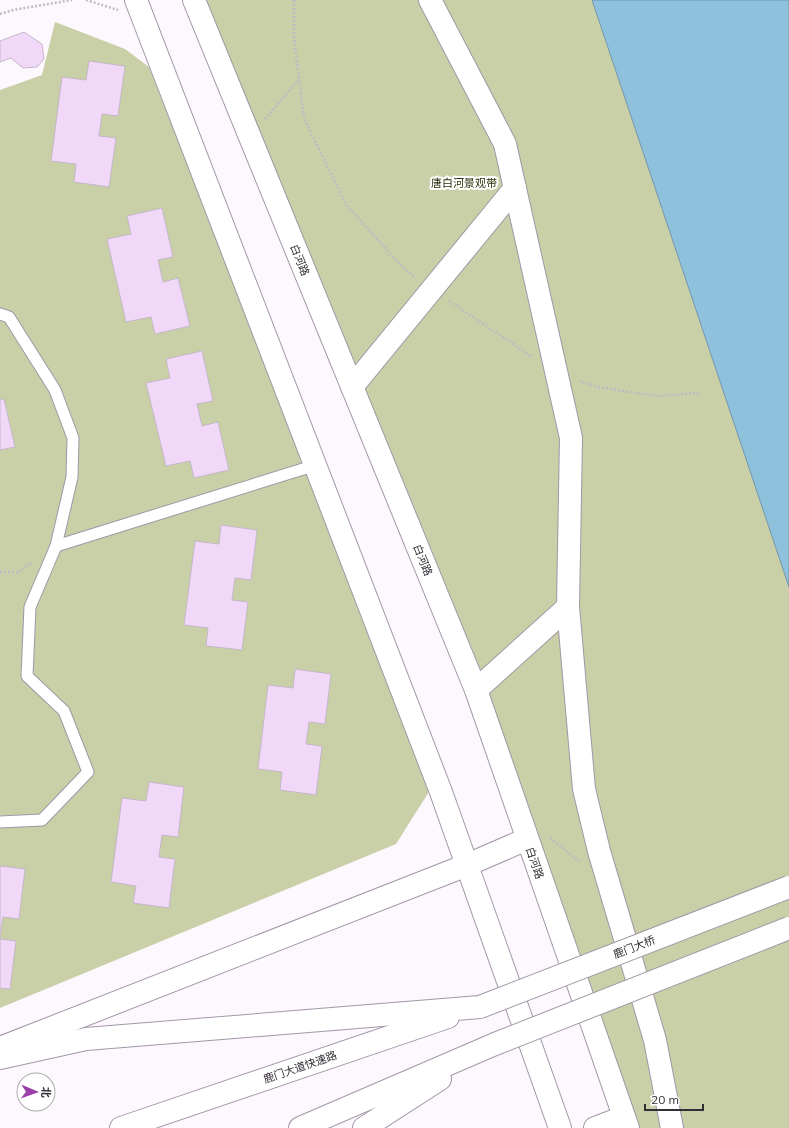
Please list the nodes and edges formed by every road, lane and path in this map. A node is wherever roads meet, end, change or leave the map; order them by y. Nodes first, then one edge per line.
1 (72, 0) edge
2 (86, 0) edge
3 (194, 0) edge
4 (294, 0) edge
5 (430, 0) edge
6 (140, 9) edge
7 (0, 14) edge
8 (299, 78) junction
9 (251, 138) junction
10 (515, 188) junction
11 (432, 289) junction
12 (0, 314) edge
13 (531, 356) dead end
14 (557, 374) junction
15 (352, 387) junction
16 (699, 393) dead end
17 (316, 465) junction
18 (56, 546) junction
19 (0, 572) edge
20 (568, 607) junction
21 (476, 690) junction
22 (0, 822) edge
23 (537, 837) junction
24 (467, 865) junction
25 (584, 865) dead end
26 (789, 887) edge
27 (789, 928) edge
28 (480, 1007) junction
29 (495, 1044) junction
30 (0, 1048) edge
31 (0, 1058) edge
32 (626, 1123) edge
33 (121, 1128) edge
34 (300, 1128) edge
35 (364, 1128) edge
36 (560, 1128) edge
37 (595, 1128) edge
38 (672, 1128) edge

1 - 7 path
2 - 6 path
3 - 9 main road, 白河路
4 - 8 path
5 - 10 main road
6 - 17 main road
8 - 9 path
8 - 11 path
9 - 15 main road, 白河路
10 - 11 main road
10 - 14 main road
11 - 13 path
11 - 15 main road
12 - 18 lane
14 - 16 path
14 - 20 main road
15 - 21 main road, 白河路
17 - 18 lane
17 - 24 main road
18 - 19 path
18 - 22 lane
20 - 21 main road
20 - 38 main road
21 - 23 main road, 白河路
23 - 24 main road
23 - 25 path
23 - 32 main road, 白河路
24 - 30 main road
24 - 36 main road
26 - 28 main road, 鹿门大桥, bridge
27 - 29 main road, bridge
28 - 31 main road
28 - 33 main road, 鹿门大道快速路
29 - 34 main road
29 - 35 main road
32 - 37 main road

